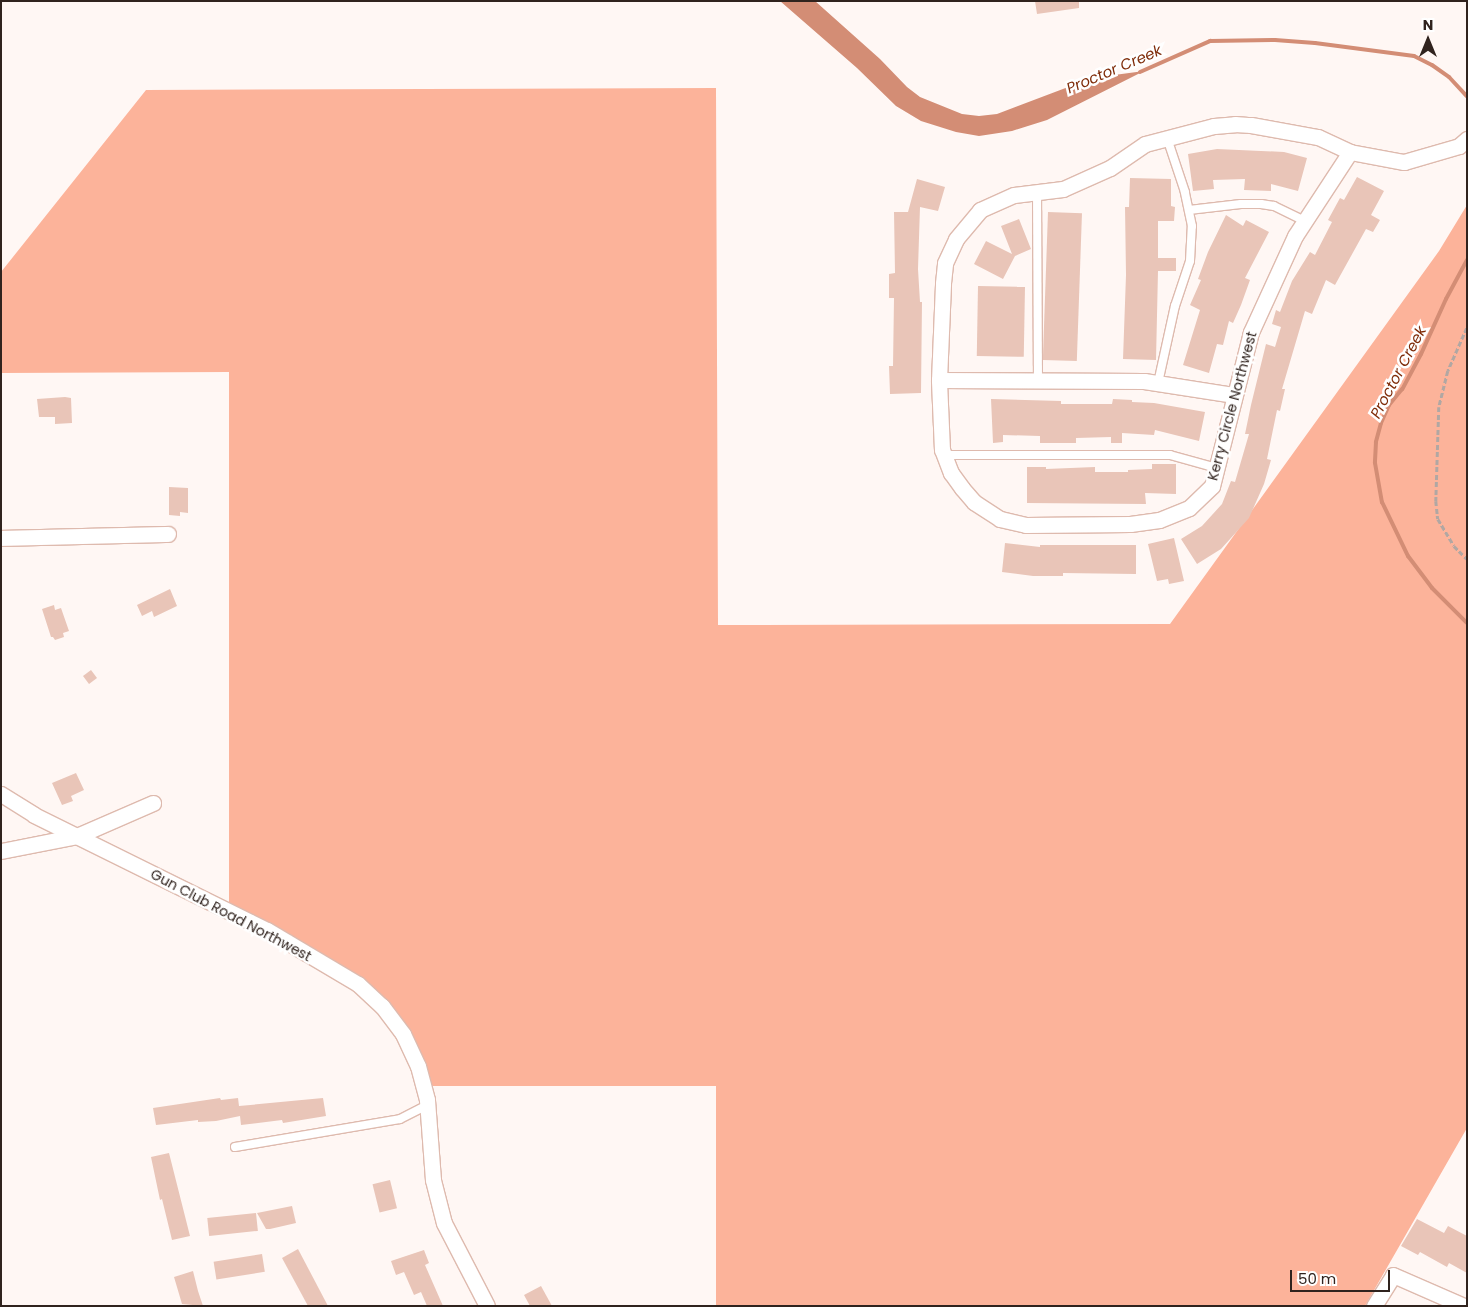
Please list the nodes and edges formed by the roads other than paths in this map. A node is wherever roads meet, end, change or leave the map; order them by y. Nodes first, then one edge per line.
1 (1167, 138) junction
2 (1467, 139) edge
3 (1350, 152) junction
4 (1038, 192) junction
5 (1189, 210) junction
6 (1305, 221) junction
7 (939, 380) junction
8 (1038, 381) junction
9 (1158, 383) junction
10 (1234, 395) junction
11 (944, 456) junction
12 (1217, 468) junction
13 (168, 534) dead end
14 (1, 538) edge
15 (1, 794) edge
16 (153, 803) dead end
17 (77, 836) junction
18 (1, 851) edge
19 (427, 1105) junction
20 (235, 1147) dead end
21 (487, 1306) edge
22 (1374, 1306) edge
23 (1464, 1306) edge

1 - 3 street, Kerry Circle Northwest
1 - 4 street, Kerry Circle Northwest
1 - 5 lane
2 - 3 street
3 - 6 street, Kerry Circle Northwest
4 - 7 street, Kerry Circle Northwest
4 - 8 lane
5 - 6 lane
5 - 9 lane
6 - 10 street, Kerry Circle Northwest
7 - 8 street
7 - 11 street, Kerry Circle Northwest
8 - 9 street
9 - 10 street
10 - 12 street, Kerry Circle Northwest
11 - 12 lane
11 - 12 street, Kerry Circle Northwest
13 - 14 street
15 - 17 street, Gun Club Road Northwest
16 - 17 street
17 - 18 street
17 - 19 street, Gun Club Road Northwest
19 - 20 lane
19 - 21 street, Gun Club Road Northwest
22 - 23 street

